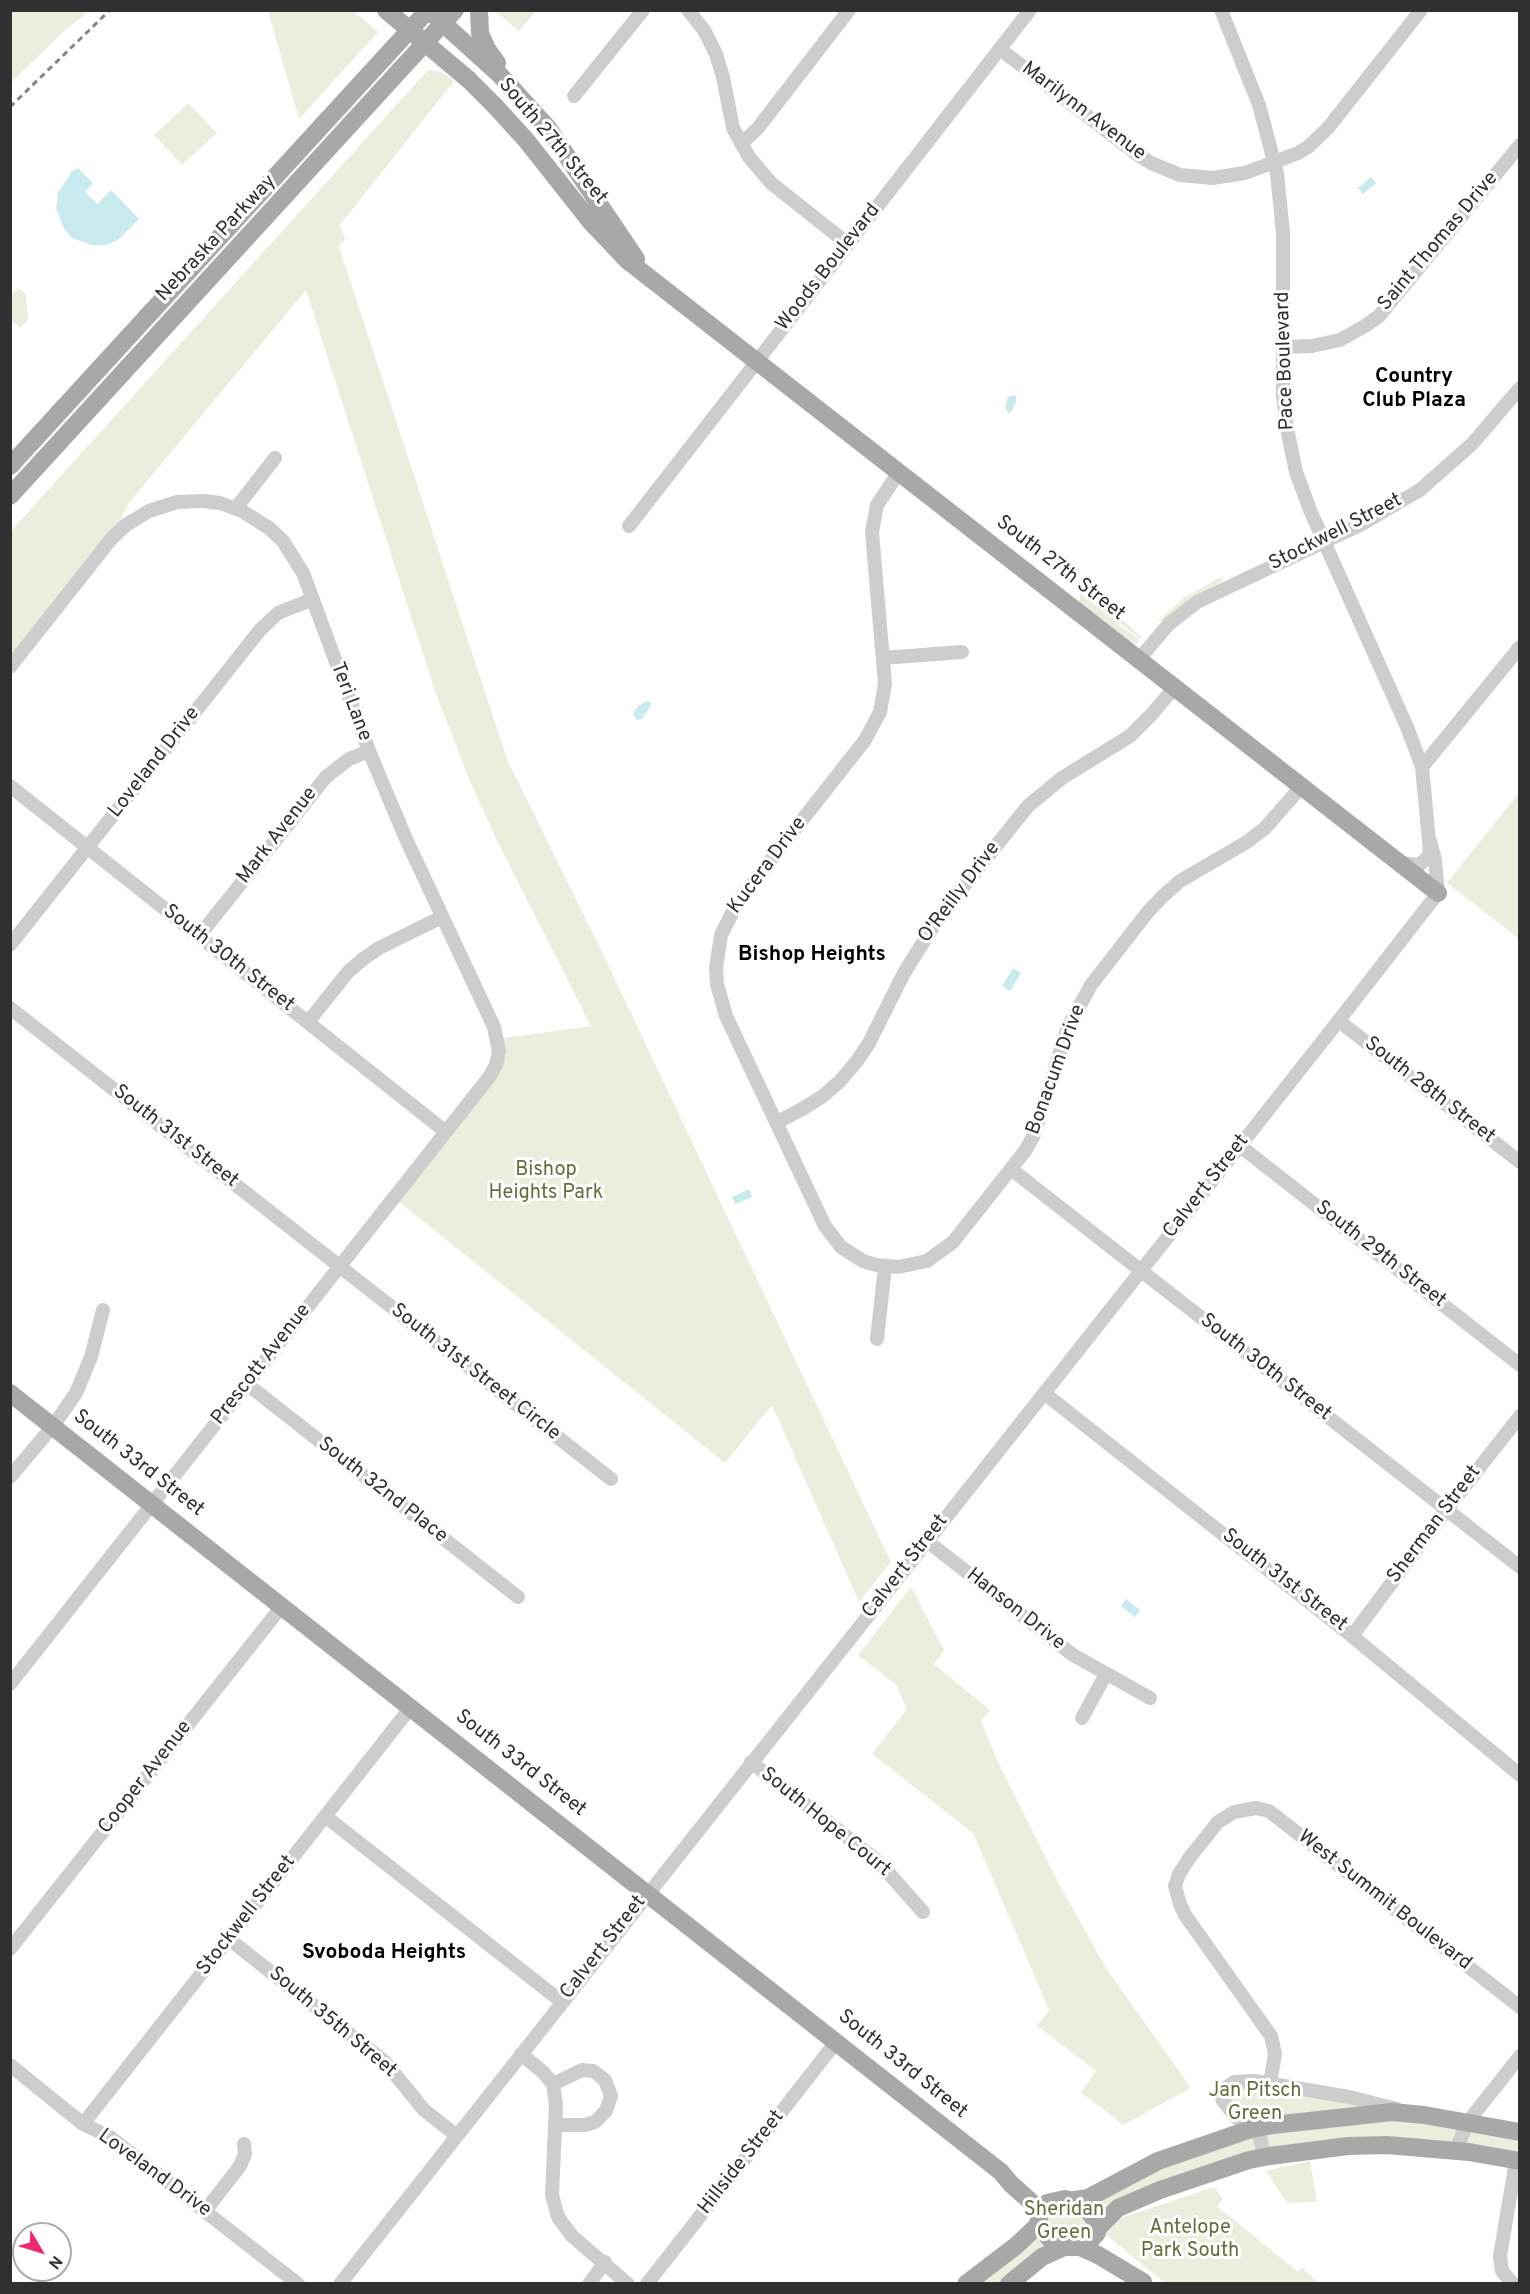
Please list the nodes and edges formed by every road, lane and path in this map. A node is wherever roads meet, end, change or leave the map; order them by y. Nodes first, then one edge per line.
1 (386, 10) edge
2 (428, 10) edge
3 (479, 10) edge
4 (643, 10) edge
5 (688, 10) edge
6 (849, 10) edge
7 (1030, 10) edge
8 (1221, 10) edge
9 (1421, 10) edge
10 (449, 17) edge
11 (410, 31) junction
12 (425, 43) junction
13 (1000, 49) junction
14 (519, 94) junction
15 (574, 96) dead end
16 (741, 144) junction
17 (1520, 145) edge
18 (1275, 162) junction
19 (566, 193) junction
20 (600, 204) junction
21 (848, 244) junction
22 (655, 281) junction
23 (1282, 347) junction
24 (757, 361) junction
25 (1520, 388) edge
26 (274, 458) dead end
27 (10, 466) edge
28 (899, 472) junction
29 (11, 496) edge
30 (236, 508) junction
31 (629, 526) dead end
32 (1324, 542) junction
33 (313, 599) junction
34 (1520, 647) edge
35 (962, 652) dead end
36 (883, 658) junction
37 (1139, 659) junction
38 (10, 667) edge
39 (1175, 687) junction
40 (369, 751) junction
41 (1422, 766) junction
42 (10, 786) edge
43 (1302, 786) junction
44 (1430, 841) junction
45 (88, 848) junction
46 (1399, 862) junction
47 (1438, 892) junction
48 (442, 917) junction
49 (199, 936) junction
50 (10, 945) edge
51 (10, 1008) edge
52 (1339, 1021) junction
53 (308, 1022) junction
54 (497, 1039) joint
55 (776, 1123) junction
56 (446, 1132) junction
57 (1240, 1146) junction
58 (1520, 1162) edge
59 (1011, 1169) junction
60 (339, 1266) junction
61 (885, 1267) junction
62 (1141, 1271) junction
63 (103, 1310) dead end
64 (877, 1339) dead end
65 (1520, 1365) edge
66 (247, 1384) junction
67 (10, 1393) edge
68 (1044, 1393) junction
69 (1520, 1416) edge
70 (52, 1426) junction
71 (10, 1477) edge
72 (611, 1479) dead end
73 (152, 1503) junction
74 (1446, 1510) junction
75 (927, 1541) junction
76 (1520, 1567) edge
77 (518, 1597) dead end
78 (282, 1606) junction
79 (1353, 1636) junction
80 (1106, 1674) junction
81 (10, 1684) edge
82 (1150, 1698) dead end
83 (411, 1707) junction
84 (1082, 1718) dead end
85 (751, 1762) junction
86 (1520, 1775) edge
87 (325, 1816) junction
88 (647, 1893) junction
89 (923, 1912) dead end
90 (229, 1939) junction
91 (10, 1950) edge
92 (562, 2002) junction
93 (1520, 2007) edge
94 (836, 2042) junction
95 (521, 2054) junction
96 (1520, 2056) edge
97 (10, 2066) edge
98 (553, 2084) junction
99 (1270, 2084) junction
100 (1424, 2115) junction
101 (1467, 2123) junction
102 (83, 2124) junction
103 (555, 2125) junction
104 (1251, 2129) junction
105 (1520, 2132) edge
106 (457, 2136) junction
107 (244, 2144) dead end
108 (1456, 2150) junction
109 (1254, 2158) junction
110 (1518, 2161) edge
111 (1001, 2172) junction
112 (1055, 2200) junction
113 (1075, 2200) junction
114 (205, 2211) junction
115 (1039, 2218) junction
116 (1097, 2230) junction
117 (1072, 2247) junction
118 (605, 2262) junction
119 (298, 2283) edge
120 (340, 2283) edge
121 (589, 2283) edge
122 (628, 2283) edge
123 (647, 2283) edge
124 (966, 2283) edge
125 (1009, 2283) edge
126 (1144, 2283) edge
127 (1513, 2283) edge

1 - 11 main road, South 27th Street
2 - 10 main road, South 27th Street
2 - 11 main road, Nebraska Parkway
3 - 14 main road
4 - 15 street
5 - 16 street
6 - 16 street
7 - 13 street, Woods Boulevard
8 - 18 street, Pace Boulevard
9 - 18 street, Marilynn Avenue
10 - 12 main road, Nebraska Parkway
10 - 14 main road, South 27th Street
11 - 12 main road, South 27th Street
11 - 27 main road, Nebraska Parkway
12 - 19 main road, South 27th Street
12 - 29 main road, Nebraska Parkway
13 - 18 street, Marilynn Avenue
13 - 21 street, Woods Boulevard
14 - 20 main road, South 27th Street
16 - 21 street
17 - 23 street, Saint Thomas Drive
18 - 23 street, Pace Boulevard
19 - 20 main road
19 - 22 main road, South 27th Street
20 - 22 main road, South 27th Street
21 - 24 street, Woods Boulevard
22 - 24 main road, South 27th Street
23 - 32 street, Pace Boulevard
24 - 28 main road, South 27th Street
24 - 31 street, Woods Boulevard
25 - 32 street, Stockwell Street
26 - 30 street
28 - 36 street, Kucera Drive
28 - 37 main road, South 27th Street
30 - 33 street, Teri Lane
30 - 38 street, Teri Lane
32 - 37 street, Stockwell Street
32 - 41 street, Pace Boulevard
33 - 40 street, Teri Lane
33 - 45 street, Loveland Drive
34 - 41 street
35 - 36 street
36 - 55 street, Kucera Drive
37 - 39 main road, South 27th Street
39 - 43 main road, South 27th Street
39 - 55 street, O'Reilly Drive
40 - 48 street, Teri Lane
40 - 49 street, Mark Avenue
41 - 44 street
42 - 45 street, South 30th Street
43 - 46 main road, South 27th Street
43 - 59 street, Bonacum Drive
44 - 46 street
44 - 47 street
45 - 49 street, South 30th Street
45 - 50 street, Loveland Drive
46 - 47 main road, South 27th Street
47 - 52 street, Calvert Street
48 - 53 street
48 - 54 street, Teri Lane
49 - 53 street, South 30th Street
51 - 60 street, South 31st Street
52 - 57 street, Calvert Street
52 - 58 street, South 28th Street
53 - 56 street, South 30th Street
54 - 56 street, Prescott Avenue
55 - 61 street, Kucera Drive
56 - 60 street, Prescott Avenue
57 - 62 street, Calvert Street
57 - 65 street, South 29th Street
59 - 61 street, Bonacum Drive
59 - 62 street, South 30th Street
60 - 66 street, Prescott Avenue
60 - 72 street, South 31st Street Circle
61 - 64 street
62 - 68 street, Calvert Street
62 - 74 street, South 30th Street
63 - 70 street
66 - 73 street, Prescott Avenue
66 - 77 street, South 32nd Place
67 - 70 main road, South 33rd Street
68 - 75 street, Calvert Street
68 - 79 street, South 31st Street
69 - 74 street, Sherman Street
70 - 71 street
70 - 73 main road, South 33rd Street
73 - 78 main road, South 33rd Street
73 - 81 street, Prescott Avenue
74 - 76 street, South 30th Street
74 - 79 street, Sherman Street
75 - 80 street, Hanson Drive
75 - 85 street, Calvert Street
78 - 83 main road, South 33rd Street
78 - 91 street, Cooper Avenue
79 - 86 street, South 31st Street
80 - 82 street, Hanson Drive
80 - 84 street
83 - 87 street, Stockwell Street
83 - 88 main road, South 33rd Street
85 - 88 street, Calvert Street
85 - 89 street, South Hope Court
87 - 90 street, Stockwell Street
87 - 92 street
88 - 92 street, Calvert Street
88 - 94 main road, South 33rd Street
90 - 102 street, Stockwell Street
90 - 106 street, South 35th Street
92 - 95 street, Calvert Street
93 - 99 street, West Summit Boulevard
94 - 111 main road, South 33rd Street
94 - 123 street, Hillside Street
95 - 98 street
95 - 106 street, Calvert Street
96 - 101 street
97 - 102 street, Loveland Drive
98 - 103 street
98 - 103 street
99 - 100 street
99 - 104 street
100 - 101 main road
100 - 104 main road
101 - 105 main road
101 - 108 street
102 - 114 street, Loveland Drive
103 - 118 street
104 - 109 street
104 - 113 main road
106 - 120 street, Calvert Street
107 - 114 street
108 - 109 main road
108 - 110 main road
109 - 116 main road
110 - 127 street
111 - 112 main road, South 33rd Street
111 - 115 main road, South 33rd Street
112 - 113 main road
112 - 115 main road
113 - 116 main road
114 - 119 street, Loveland Drive
115 - 117 main road
115 - 124 main road
116 - 117 main road
116 - 126 main road
117 - 125 main road
117 - 126 main road
118 - 121 street
118 - 122 street

